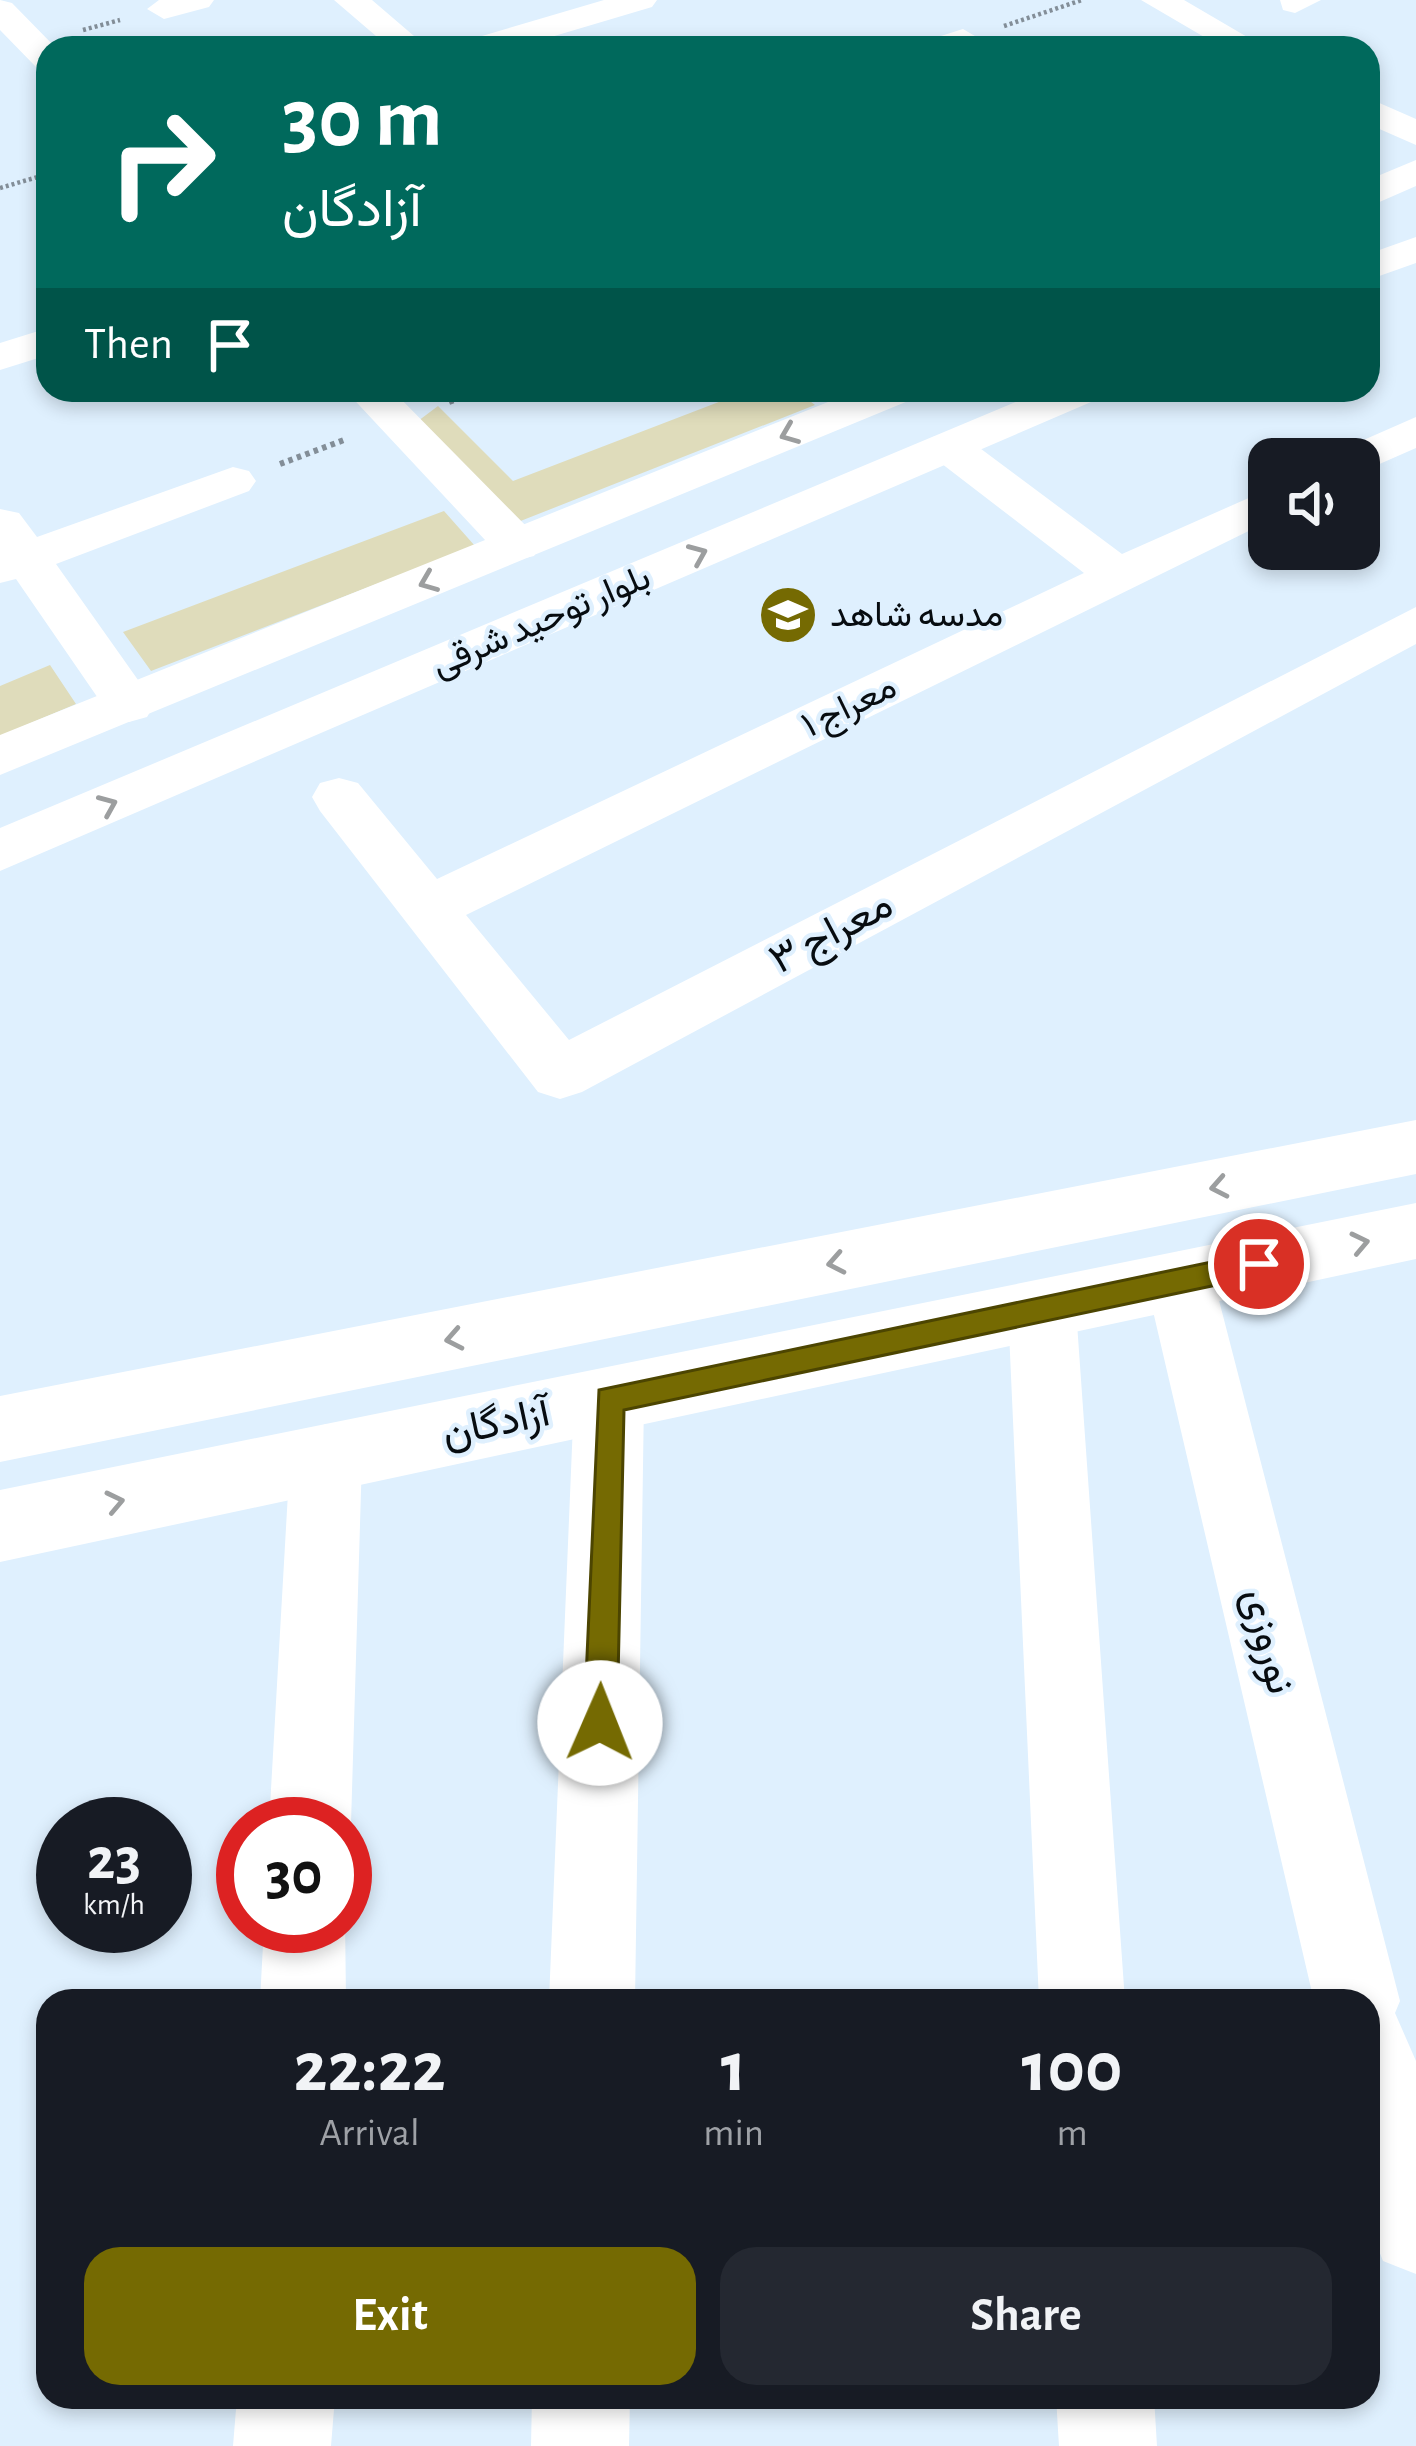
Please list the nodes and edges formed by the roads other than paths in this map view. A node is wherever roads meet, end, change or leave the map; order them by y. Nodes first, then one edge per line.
1 (350, 0) edge
2 (640, 0) edge
3 (1158, 0) edge
4 (0, 10) edge
5 (396, 36) edge
6 (518, 36) edge
7 (1227, 36) edge
8 (36, 47) edge
9 (1380, 115) edge
10 (1416, 134) edge
11 (1416, 171) edge
12 (1380, 189) edge
13 (1416, 249) edge
14 (1380, 263) edge
15 (36, 345) edge
16 (0, 357) edge
17 (379, 402) edge
18 (850, 402) edge
19 (1054, 402) edge
20 (1416, 431) edge
21 (950, 446) junction
22 (1380, 449) edge
23 (233, 482) dead end
24 (1248, 512) edge
25 (517, 545) junction
26 (9, 548) edge
27 (1118, 575) junction
28 (1416, 623) edge
29 (129, 704) junction
30 (0, 756) edge
31 (0, 851) edge
32 (429, 908) junction
33 (560, 1075) junction
34 (1416, 1148) edge
35 (1416, 1232) edge
36 (1180, 1281) junction
37 (1042, 1309) junction
38 (609, 1399) junction
39 (0, 1429) edge
40 (326, 1458) junction
41 (0, 1526) edge
42 (311, 1797) edge
43 (305, 1953) edge
44 (303, 1989) edge
45 (592, 1989) edge
46 (1081, 1989) edge
47 (1354, 1989) edge
48 (1380, 2092) edge
49 (1416, 2228) edge
50 (285, 2409) edge
51 (581, 2409) edge
52 (1106, 2409) edge
53 (282, 2446) edge
54 (580, 2446) edge
55 (1108, 2446) edge

1 - 5 street
2 - 6 street
3 - 7 street
4 - 8 street
9 - 10 street
11 - 12 street
13 - 14 street
15 - 16 street
17 - 25 street
18 -> 25 street, بلوار توحید شرقی
19 - 21 street, بلوار توحید شرقی
20 - 22 street
21 - 27 street
31 -> 21 street, بلوار توحید شرقی
23 - 26 street
24 - 27 street, معراج ۱
25 -> 29 street, بلوار توحید شرقی
26 - 29 street
27 - 32 street, معراج ۱
28 - 33 street, معراج ۳
29 - 30 street, بلوار توحید شرقی
32 - 33 street
32 - 33 street
34 -> 39 street
36 -> 35 street, آزادگان
36 - 37 street, آزادگان
36 - 47 street, نوروزی
37 - 38 street, آزادگان
37 - 46 street
38 - 40 street, آزادگان
38 - 45 street
41 -> 40 street, آزادگان
40 - 42 street
43 - 44 street
48 - 49 street
50 - 53 street
51 - 54 street
52 - 55 street

